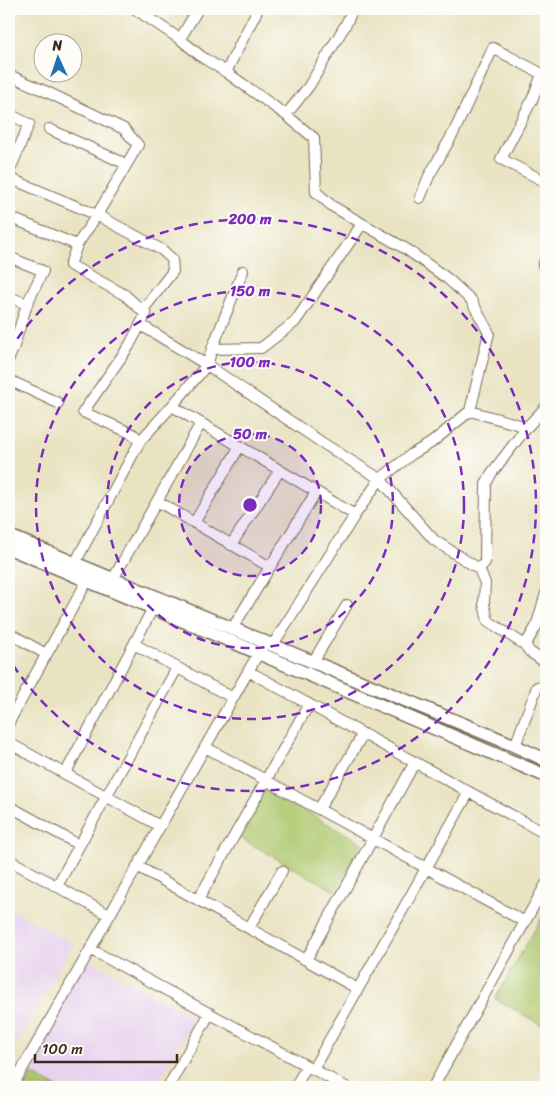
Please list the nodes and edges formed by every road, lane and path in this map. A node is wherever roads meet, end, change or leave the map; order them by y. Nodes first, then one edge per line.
1 (198, 9) edge
2 (258, 9) edge
3 (354, 9) edge
4 (140, 10) edge
5 (180, 39) junction
6 (226, 72) junction
7 (9, 75) edge
8 (544, 75) edge
9 (9, 114) edge
10 (286, 114) junction
11 (49, 129) dead end
12 (126, 164) junction
13 (9, 172) edge
14 (9, 178) edge
15 (546, 182) edge
16 (420, 198) dead end
17 (97, 215) junction
18 (9, 217) edge
19 (362, 224) junction
20 (77, 245) junction
21 (9, 257) edge
22 (546, 258) edge
23 (546, 270) edge
24 (243, 271) dead end
25 (9, 297) edge
26 (27, 304) junction
27 (142, 311) junction
28 (141, 325) junction
29 (212, 349) junction
30 (9, 358) edge
31 (207, 365) junction
32 (9, 380) edge
33 (58, 403) dead end
34 (172, 406) junction
35 (546, 407) edge
36 (470, 411) junction
37 (201, 423) junction
38 (527, 427) junction
39 (140, 441) junction
40 (240, 446) junction
41 (280, 470) junction
42 (380, 479) junction
43 (316, 492) junction
44 (157, 501) junction
45 (355, 515) junction
46 (194, 523) junction
47 (9, 536) edge
48 (232, 545) junction
49 (9, 548) edge
50 (74, 563) junction
51 (270, 567) junction
52 (479, 569) junction
53 (90, 576) junction
54 (113, 579) junction
55 (546, 593) edge
56 (347, 605) dead end
57 (153, 608) junction
58 (232, 629) junction
59 (9, 633) edge
60 (134, 644) junction
61 (525, 645) junction
62 (265, 647) junction
63 (46, 654) junction
64 (313, 662) junction
65 (546, 663) edge
66 (177, 668) junction
67 (248, 671) junction
68 (537, 687) dead end
69 (233, 698) junction
70 (309, 704) junction
71 (9, 722) edge
72 (363, 734) junction
73 (9, 743) edge
74 (515, 746) junction
75 (205, 747) junction
76 (546, 760) edge
77 (415, 762) junction
78 (65, 774) junction
79 (546, 776) edge
80 (266, 780) junction
81 (469, 792) junction
82 (106, 796) junction
83 (9, 806) edge
84 (319, 809) junction
85 (160, 826) junction
86 (546, 834) edge
87 (373, 839) junction
88 (80, 845) junction
89 (9, 860) edge
90 (137, 866) junction
91 (426, 868) junction
92 (282, 871) dead end
93 (546, 884) edge
94 (57, 886) junction
95 (198, 900) junction
96 (109, 916) junction
97 (525, 922) junction
98 (249, 928) junction
99 (90, 949) junction
100 (306, 960) junction
101 (358, 989) junction
102 (210, 1014) junction
103 (310, 1068) junction
104 (12, 1087) edge
105 (168, 1087) edge
106 (295, 1087) edge
107 (346, 1087) edge
108 (433, 1087) edge

1 - 5 street
2 - 6 street
3 - 10 street
4 - 5 street
5 - 6 street
6 - 10 street
7 - 12 street
8 - 15 street
8 - 16 street
9 - 13 street
10 - 19 street
11 - 12 street
12 - 17 street
14 - 17 street
17 - 20 street
17 - 27 street
18 - 20 street
19 - 29 street
19 - 36 street
20 - 27 street
21 - 26 street
22 - 23 street
24 - 29 street
25 - 26 street
26 - 30 street
27 - 28 street
28 - 31 street
28 - 39 street
29 - 31 street
31 - 34 street
31 - 42 street
32 - 33 street
34 - 37 street
34 - 39 street
35 - 38 street
36 - 38 street
36 - 42 street
37 - 40 street
37 - 44 street
38 - 52 street
39 - 50 street
40 - 41 street
40 - 46 street
41 - 43 street
41 - 48 street
42 - 45 street
42 - 52 street
43 - 45 street
43 - 51 street
44 - 46 street
44 - 54 street
45 - 62 street
46 - 48 street
47 - 50 street
48 - 51 street
49 - 53 street
50 - 53 street
51 - 58 street
52 - 61 street
53 - 54 street
53 - 57 street
53 - 63 street
54 - 58 street
55 - 61 street
56 - 64 street
57 - 60 street
57 - 62 street
58 - 62 street
59 - 63 street
60 - 66 street
60 - 78 street
61 - 65 street
62 - 64 street
62 - 67 street
62 - 79 street
63 - 71 street
64 - 74 street
66 - 69 street
66 - 82 street
67 - 69 street
67 - 70 street
68 - 74 street
69 - 75 street
70 - 72 street
70 - 80 street
72 - 77 street
72 - 84 street
73 - 78 street
74 - 76 street
75 - 80 street
75 - 85 street
77 - 81 street
77 - 87 street
78 - 82 street
80 - 84 street
80 - 95 street
81 - 86 street
81 - 91 street
82 - 85 street
82 - 88 street
83 - 88 street
84 - 87 street
85 - 90 street
87 - 91 street
87 - 100 street
88 - 94 street
89 - 94 street
90 - 95 street
90 - 96 street
91 - 97 street
91 - 101 street
92 - 98 street
93 - 97 street
94 - 96 street
95 - 98 street
96 - 99 street
97 - 108 street
98 - 100 street
99 - 102 street
99 - 104 street
100 - 101 street
101 - 103 street
102 - 103 street
102 - 105 street
103 - 106 street
103 - 107 street

